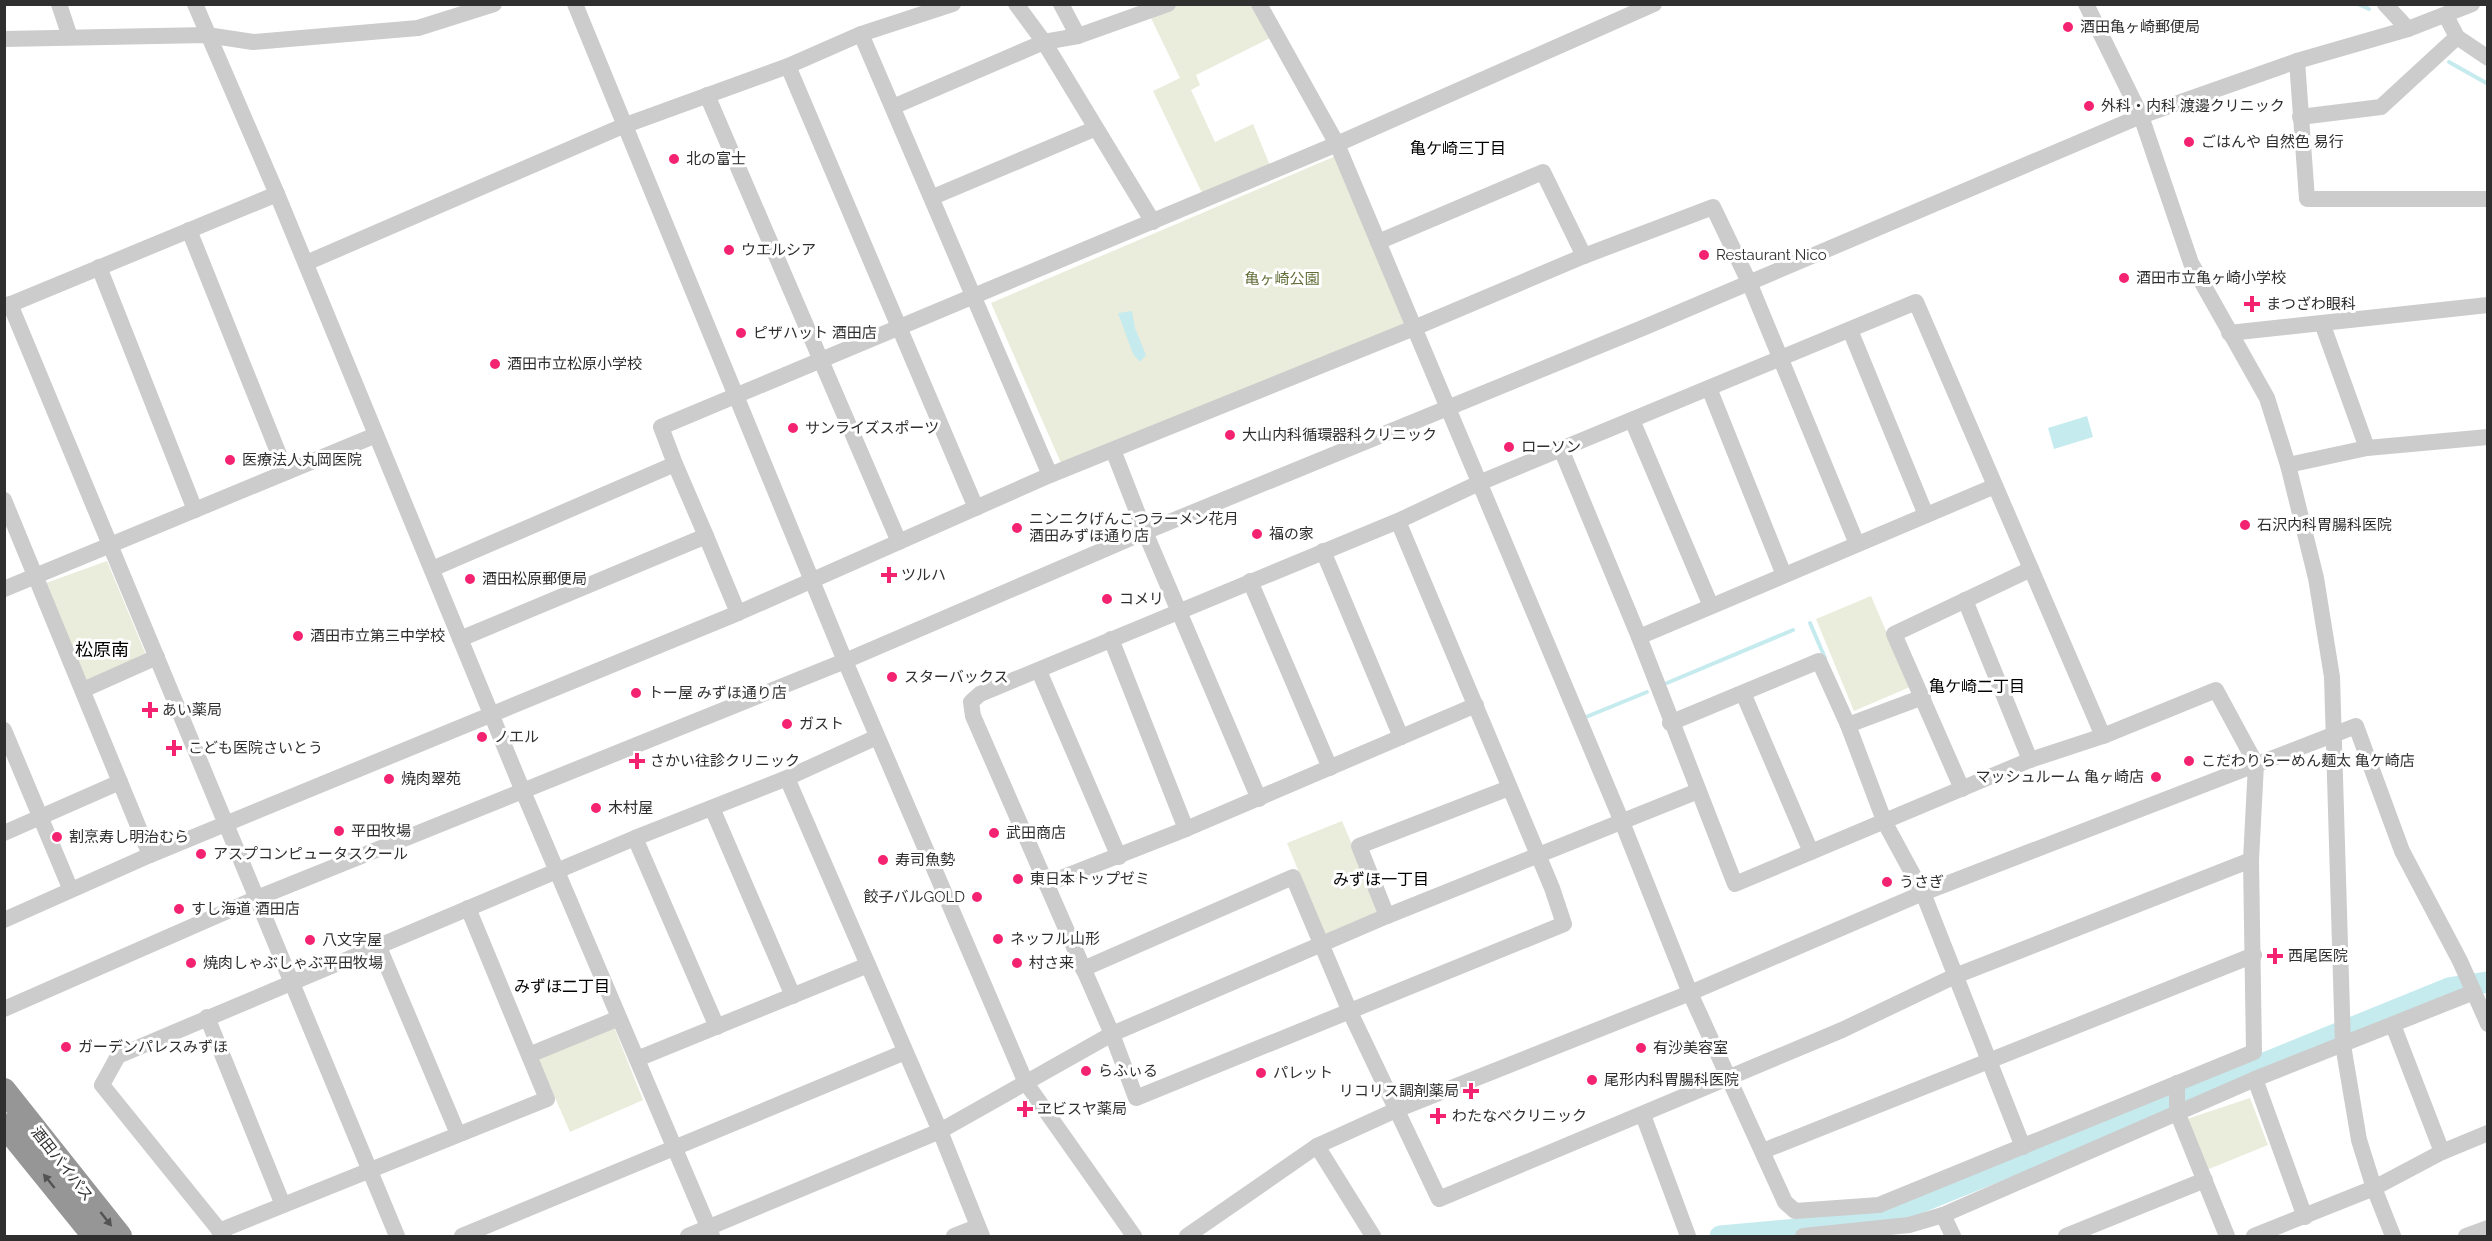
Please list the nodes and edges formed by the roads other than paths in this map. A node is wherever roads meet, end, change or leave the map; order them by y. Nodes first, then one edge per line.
1 (59, 4) edge
2 (195, 4) edge
3 (494, 4) edge
4 (575, 4) edge
5 (953, 4) edge
6 (1016, 4) edge
7 (1061, 4) edge
8 (1168, 4) edge
9 (1259, 4) edge
10 (1654, 4) edge
11 (2086, 4) edge
12 (2385, 4) edge
13 (2472, 5) edge
14 (932, 8) edge
15 (2446, 16) junction
16 (2408, 29) junction
17 (861, 34) junction
18 (207, 35) junction
19 (1078, 36) junction
20 (70, 37) junction
21 (2457, 37) junction
22 (4, 39) edge
23 (1044, 42) junction
24 (2487, 58) edge
25 (2297, 61) junction
26 (788, 66) junction
27 (707, 96) junction
28 (895, 106) junction
29 (2141, 116) junction
30 (2300, 117) junction
31 (623, 126) junction
32 (1094, 129) junction
33 (1337, 144) junction
34 (277, 194) junction
35 (933, 197) junction
36 (2487, 199) edge
37 (1153, 222) junction
38 (189, 230) junction
39 (1378, 242) junction
40 (1584, 256) junction
41 (306, 263) junction
42 (99, 267) junction
43 (1749, 282) junction
44 (975, 298) junction
45 (2487, 305) edge
46 (7, 306) edge
47 (2322, 323) junction
48 (1414, 328) junction
49 (900, 329) junction
50 (1850, 330) junction
51 (2229, 333) junction
52 (1782, 358) junction
53 (821, 361) junction
54 (1709, 388) junction
55 (735, 397) junction
56 (1448, 409) junction
57 (1632, 420) junction
58 (376, 435) junction
59 (2487, 437) edge
60 (2367, 448) junction
61 (1561, 449) junction
62 (1113, 450) junction
63 (675, 464) junction
64 (2288, 465) junction
65 (286, 472) junction
66 (1050, 475) junction
67 (1479, 483) junction
68 (1995, 486) junction
69 (4, 500) edge
70 (976, 508) junction
71 (195, 510) junction
72 (1926, 515) junction
73 (1398, 521) junction
74 (1145, 532) junction
75 (706, 536) junction
76 (899, 542) junction
77 (1857, 544) junction
78 (110, 546) junction
79 (1323, 551) junction
80 (432, 569) junction
81 (2031, 569) junction
82 (1784, 575) junction
83 (36, 576) junction
84 (812, 581) junction
85 (1250, 581) junction
86 (4, 589) edge
87 (1965, 600) junction
88 (1711, 606) junction
89 (1179, 612) junction
90 (738, 613) junction
91 (1639, 637) junction
92 (460, 639) junction
93 (1111, 639) junction
94 (157, 657) junction
95 (845, 662) junction
96 (1039, 671) junction
97 (83, 690) junction
98 (1743, 693) junction
99 (1923, 697) junction
100 (1476, 705) junction
101 (491, 715) junction
102 (1670, 723) junction
103 (1848, 725) junction
104 (4, 730) edge
105 (2103, 736) junction
106 (2334, 736) junction
107 (877, 737) junction
108 (1401, 737) junction
109 (2030, 760) junction
110 (2256, 764) junction
111 (1330, 768) junction
112 (787, 778) junction
113 (120, 782) junction
114 (1509, 788) junction
115 (522, 789) junction
116 (1962, 789) junction
117 (1698, 791) junction
118 (1259, 799) junction
119 (712, 808) junction
120 (41, 817) junction
121 (1622, 822) junction
122 (226, 823) junction
123 (1885, 823) junction
124 (1186, 829) junction
125 (4, 833) edge
126 (635, 838) junction
127 (1811, 852) junction
128 (150, 855) junction
129 (1119, 856) junction
130 (1537, 856) junction
131 (2251, 860) junction
132 (558, 870) junction
133 (1046, 884) junction
134 (70, 888) junction
135 (1923, 893) junction
136 (257, 898) junction
137 (468, 908) junction
138 (1388, 916) junction
139 (4, 920) edge
140 (1322, 944) junction
141 (379, 947) junction
142 (2254, 955) junction
143 (868, 966) junction
144 (1083, 969) junction
145 (1955, 976) junction
146 (291, 981) junction
147 (2474, 992) junction
148 (1690, 993) junction
149 (793, 996) junction
150 (4, 1009) edge
151 (1350, 1012) junction
152 (207, 1017) junction
153 (619, 1018) junction
154 (2487, 1024) edge
155 (2392, 1025) junction
156 (717, 1027) junction
157 (1112, 1034) junction
158 (2343, 1045) junction
159 (905, 1052) junction
160 (529, 1055) junction
161 (637, 1059) junction
162 (1988, 1062) junction
163 (1728, 1077) junction
164 (2254, 1079) junction
165 (1026, 1083) junction
166 (2177, 1083) junction
167 (4, 1090) edge
168 (1396, 1110) junction
169 (2177, 1112) junction
170 (1643, 1114) junction
171 (4, 1125) edge
172 (940, 1131) junction
173 (2487, 1133) edge
174 (458, 1134) junction
175 (1317, 1146) junction
176 (674, 1147) junction
177 (2023, 1147) junction
178 (1763, 1151) junction
179 (2442, 1152) junction
180 (370, 1170) junction
181 (2205, 1180) junction
182 (2374, 1188) junction
183 (283, 1205) junction
184 (1943, 1215) junction
185 (2305, 1217) junction
186 (2487, 1228) edge
187 (710, 1232) edge
188 (979, 1232) edge
189 (222, 1234) edge
190 (94, 1236) edge
191 (120, 1236) edge
192 (397, 1236) edge
193 (462, 1236) edge
194 (688, 1236) edge
195 (954, 1236) edge
196 (1134, 1236) edge
197 (1187, 1236) edge
198 (1373, 1236) edge
199 (1688, 1236) edge
200 (1803, 1236) edge
201 (1953, 1236) edge
202 (2067, 1236) edge
203 (2227, 1236) edge
204 (2254, 1236) edge
205 (2394, 1236) edge
206 (2466, 1236) edge

1 - 20 street
2 - 18 street
3 - 18 street
4 - 31 street
5 - 14 street
6 - 23 street
7 - 19 street
8 - 19 street
9 - 33 street
10 - 33 street
11 - 29 street
12 - 16 street
13 - 15 street
14 - 17 street
15 - 16 street
15 - 21 street
16 - 25 street
17 - 26 street
17 - 28 street
18 - 20 street
18 - 34 street
19 - 23 street
20 - 22 street
21 - 24 street
21 - 30 street
23 - 28 street
23 - 32 street
25 - 29 street
25 - 30 street
26 - 27 street
26 - 49 street
27 - 31 street
27 - 53 street
28 - 35 street
29 - 43 street
29 - 51 street
30 - 36 street
31 - 41 street
31 - 55 street
32 - 35 street
32 - 37 street
33 - 37 street
33 - 39 street
34 - 38 street
34 - 41 street
35 - 44 street
37 - 44 street
38 - 42 street
38 - 65 street
39 - 40 street
39 - 48 street
40 - 43 street
40 - 48 street
41 - 58 street
42 - 46 street
42 - 71 street
43 - 52 street
43 - 56 street
44 - 49 street
44 - 66 street
45 - 47 street
46 - 78 street
47 - 51 street
47 - 60 street
48 - 56 street
48 - 62 street
49 - 53 street
49 - 70 street
50 - 52 street
50 - 68 street
50 - 72 street
51 - 64 street
52 - 54 street
52 - 77 street
53 - 55 street
53 - 76 street
54 - 57 street
54 - 82 street
55 - 63 street
55 - 84 street
56 - 67 street
56 - 74 street
57 - 61 street
57 - 88 street
58 - 65 street
58 - 80 street
59 - 60 street
60 - 64 street
61 - 67 street
61 - 91 street
62 - 66 street
62 - 74 street
63 - 75 street
63 - 80 street
64 - 106 street
65 - 71 street
66 - 70 street
67 - 73 street
67 - 121 street
68 - 72 street
68 - 81 street
69 - 83 street
70 - 76 street
71 - 78 street
72 - 77 street
73 - 79 street
73 - 100 street
74 - 89 street
74 - 95 street
75 - 90 street
75 - 92 street
76 - 84 street
77 - 82 street
78 - 83 street
78 - 94 street
79 - 85 street
79 - 108 street
80 - 92 street
81 - 87 street
81 - 105 street
82 - 88 street
83 - 86 street
83 - 97 street
84 - 90 street
84 - 95 street
85 - 89 street
85 - 111 street
87 - 99 street
87 - 109 street
88 - 91 street
89 - 93 street
89 - 118 street
90 - 101 street
91 - 102 street
92 - 101 street
93 - 96 street
93 - 124 street
94 - 97 street
94 - 122 street
95 - 107 street
95 - 115 street
96 - 129 street
96 - 133 street
97 - 113 street
98 - 102 street
98 - 103 street
98 - 127 street
99 - 103 street
99 - 116 street
100 - 108 street
100 - 114 street
101 - 115 street
101 - 122 street
102 - 117 street
103 - 123 street
104 - 120 street
105 - 109 street
105 - 110 street
106 - 110 street
106 - 147 street
106 - 158 street
107 - 112 street
107 - 165 street
108 - 111 street
109 - 116 street
110 - 131 street
110 - 135 street
111 - 118 street
112 - 119 street
112 - 143 street
113 - 120 street
113 - 128 street
114 - 130 street
114 - 138 street
115 - 132 street
115 - 136 street
116 - 123 street
117 - 121 street
117 - 127 street
118 - 124 street
119 - 126 street
119 - 149 street
120 - 125 street
120 - 134 street
121 - 130 street
121 - 148 street
122 - 128 street
122 - 136 street
123 - 127 street
123 - 135 street
124 - 129 street
126 - 132 street
126 - 156 street
128 - 134 street
129 - 133 street
130 - 138 street
130 - 151 street
131 - 142 street
131 - 145 street
132 - 137 street
132 - 153 street
133 - 144 street
134 - 139 street
135 - 145 street
135 - 148 street
136 - 146 street
136 - 150 street
137 - 141 street
137 - 160 street
138 - 140 street
140 - 144 street
140 - 151 street
140 - 157 street
141 - 146 street
141 - 174 street
142 - 162 street
142 - 166 street
143 - 149 street
143 - 159 street
144 - 157 street
145 - 162 street
145 - 163 street
146 - 152 street
146 - 180 street
147 - 154 street
147 - 155 street
148 - 163 street
148 - 168 street
149 - 156 street
151 - 157 street
151 - 168 street
152 - 183 street
152 - 189 street
153 - 160 street
153 - 161 street
155 - 158 street
155 - 179 street
156 - 161 street
157 - 165 street
158 - 164 street
158 - 182 street
159 - 172 street
159 - 176 street
160 - 174 street
161 - 176 street
162 - 177 street
162 - 178 street
163 - 170 street
163 - 178 street
164 - 169 street
164 - 185 street
165 - 172 street
165 - 196 street
166 - 169 street
166 - 177 street
167 -> 191 highway, 酒田バイパス
168 - 170 street
168 - 175 street
169 - 181 street
169 - 184 street
170 - 199 street
190 -> 171 highway, 酒田バイパス
172 - 187 street
172 - 188 street
173 - 179 street
174 - 180 street
175 - 197 street
175 - 198 street
176 - 187 street
176 - 193 street
177 - 178 street
179 - 182 street
180 - 183 street
180 - 192 street
181 - 202 street
181 - 203 street
182 - 185 street
182 - 205 street
183 - 189 street
184 - 200 street
184 - 201 street
185 - 204 street
186 - 206 street
187 - 194 street
188 - 195 street

